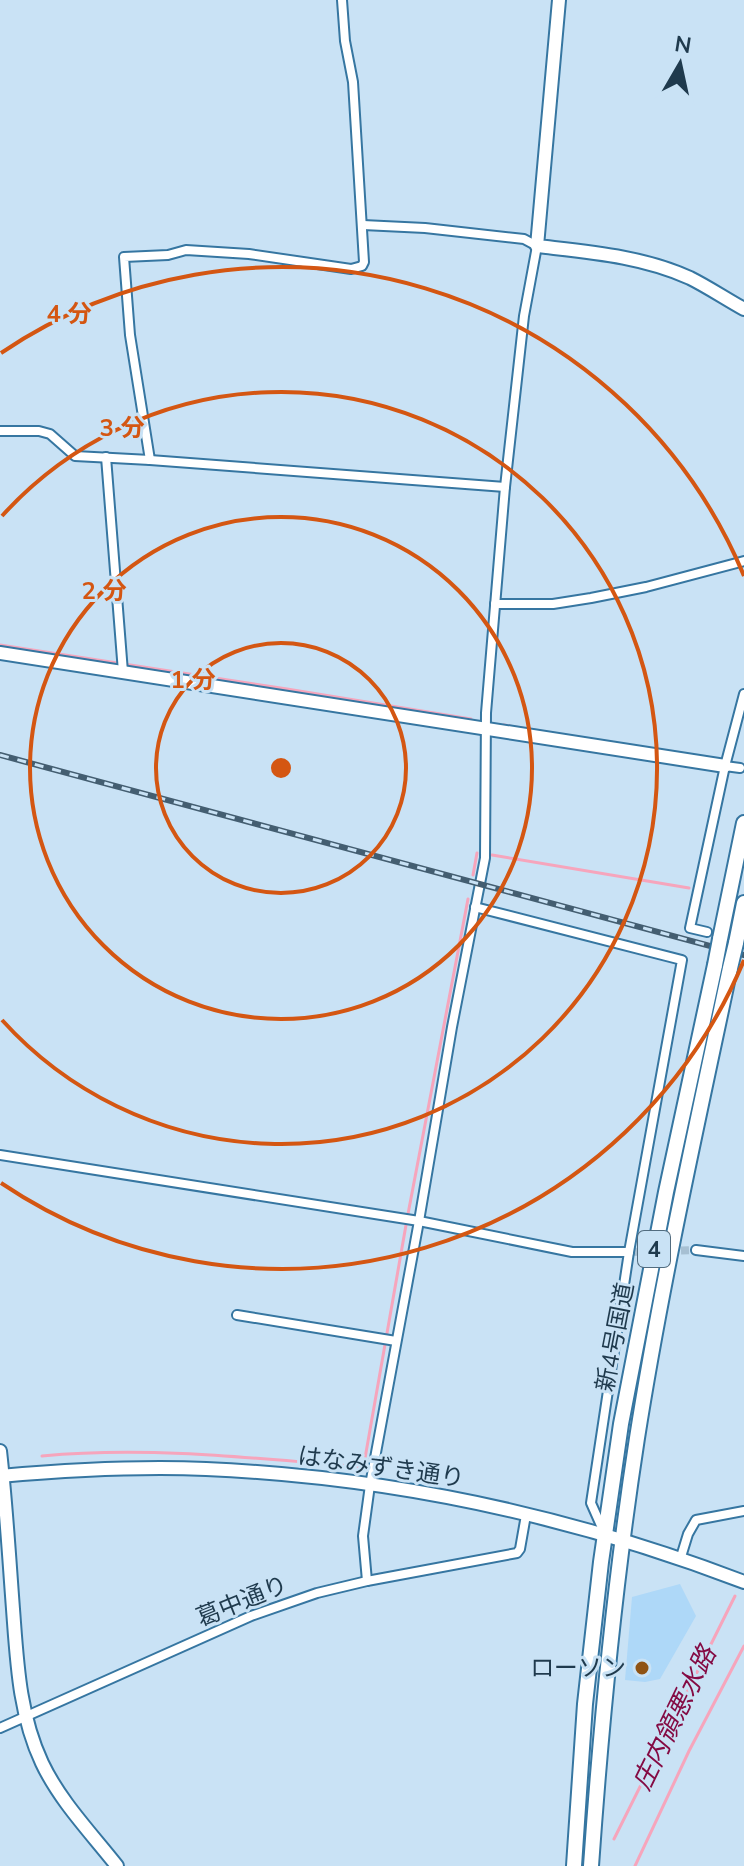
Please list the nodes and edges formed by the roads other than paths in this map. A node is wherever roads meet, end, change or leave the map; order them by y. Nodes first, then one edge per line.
1 (342, 0) edge
2 (559, 0) edge
3 (363, 225) junction
4 (537, 246) junction
5 (744, 309) edge
6 (0, 431) edge
7 (106, 457) junction
8 (150, 460) junction
9 (505, 487) junction
10 (744, 561) edge
11 (495, 604) junction
12 (0, 653) edge
13 (123, 672) junction
14 (744, 694) edge
15 (485, 728) junction
16 (725, 766) junction
17 (740, 768) dead end
18 (744, 823) edge
19 (744, 903) edge
20 (475, 907) junction
21 (714, 936) junction
22 (722, 967) junction
23 (0, 1155) edge
24 (419, 1221) junction
25 (696, 1250) tunnel mouth
26 (629, 1252) junction
27 (744, 1256) edge
28 (237, 1315) dead end
29 (396, 1341) junction
30 (0, 1451) edge
31 (1, 1476) edge
32 (370, 1485) junction
33 (744, 1511) edge
34 (526, 1515) junction
35 (604, 1534) junction
36 (623, 1540) junction
37 (680, 1560) junction
38 (367, 1581) junction
39 (744, 1582) edge
40 (25, 1717) junction
41 (0, 1728) edge
42 (117, 1866) edge
43 (574, 1866) edge
44 (591, 1866) edge

1 - 3 street
2 - 4 street
3 - 4 street
3 - 8 street
4 - 5 street
4 - 9 street
6 - 7 street
7 - 8 street
7 - 13 street
8 - 9 street
9 - 11 street
10 - 11 street
11 - 15 street
12 - 13 street
13 - 15 street
14 - 16 street
15 - 16 street
15 - 20 street
16 - 17 street
16 - 21 street
18 - 21 highway, 新4号国道 / 4
19 - 22 highway, 新4号国道 / 4, bridge
20 - 24 street
20 - 26 street
21 - 22 highway, 新4号国道 / 4, bridge
22 - 35 highway, 新4号国道 / 4
22 - 36 highway, 新4号国道 / 4
23 - 24 street
24 - 26 street
24 - 29 street
25 - 27 street
26 - 35 street
28 - 29 street
29 - 32 street
30 - 31 street
31 - 32 street, はなみずき通り
31 - 40 street
32 - 34 street, はなみずき通り
32 - 38 street
33 - 37 street
34 - 35 street, はなみずき通り
34 - 38 street, 葛中通り
35 - 36 street, はなみずき通り
35 - 43 highway, 新4号国道 / 4
36 - 37 street, はなみずき通り
36 - 44 highway, 新4号国道 / 4
37 - 39 street, はなみずき通り
38 - 40 street, 葛中通り
40 - 41 street, 葛中通り
40 - 42 street

